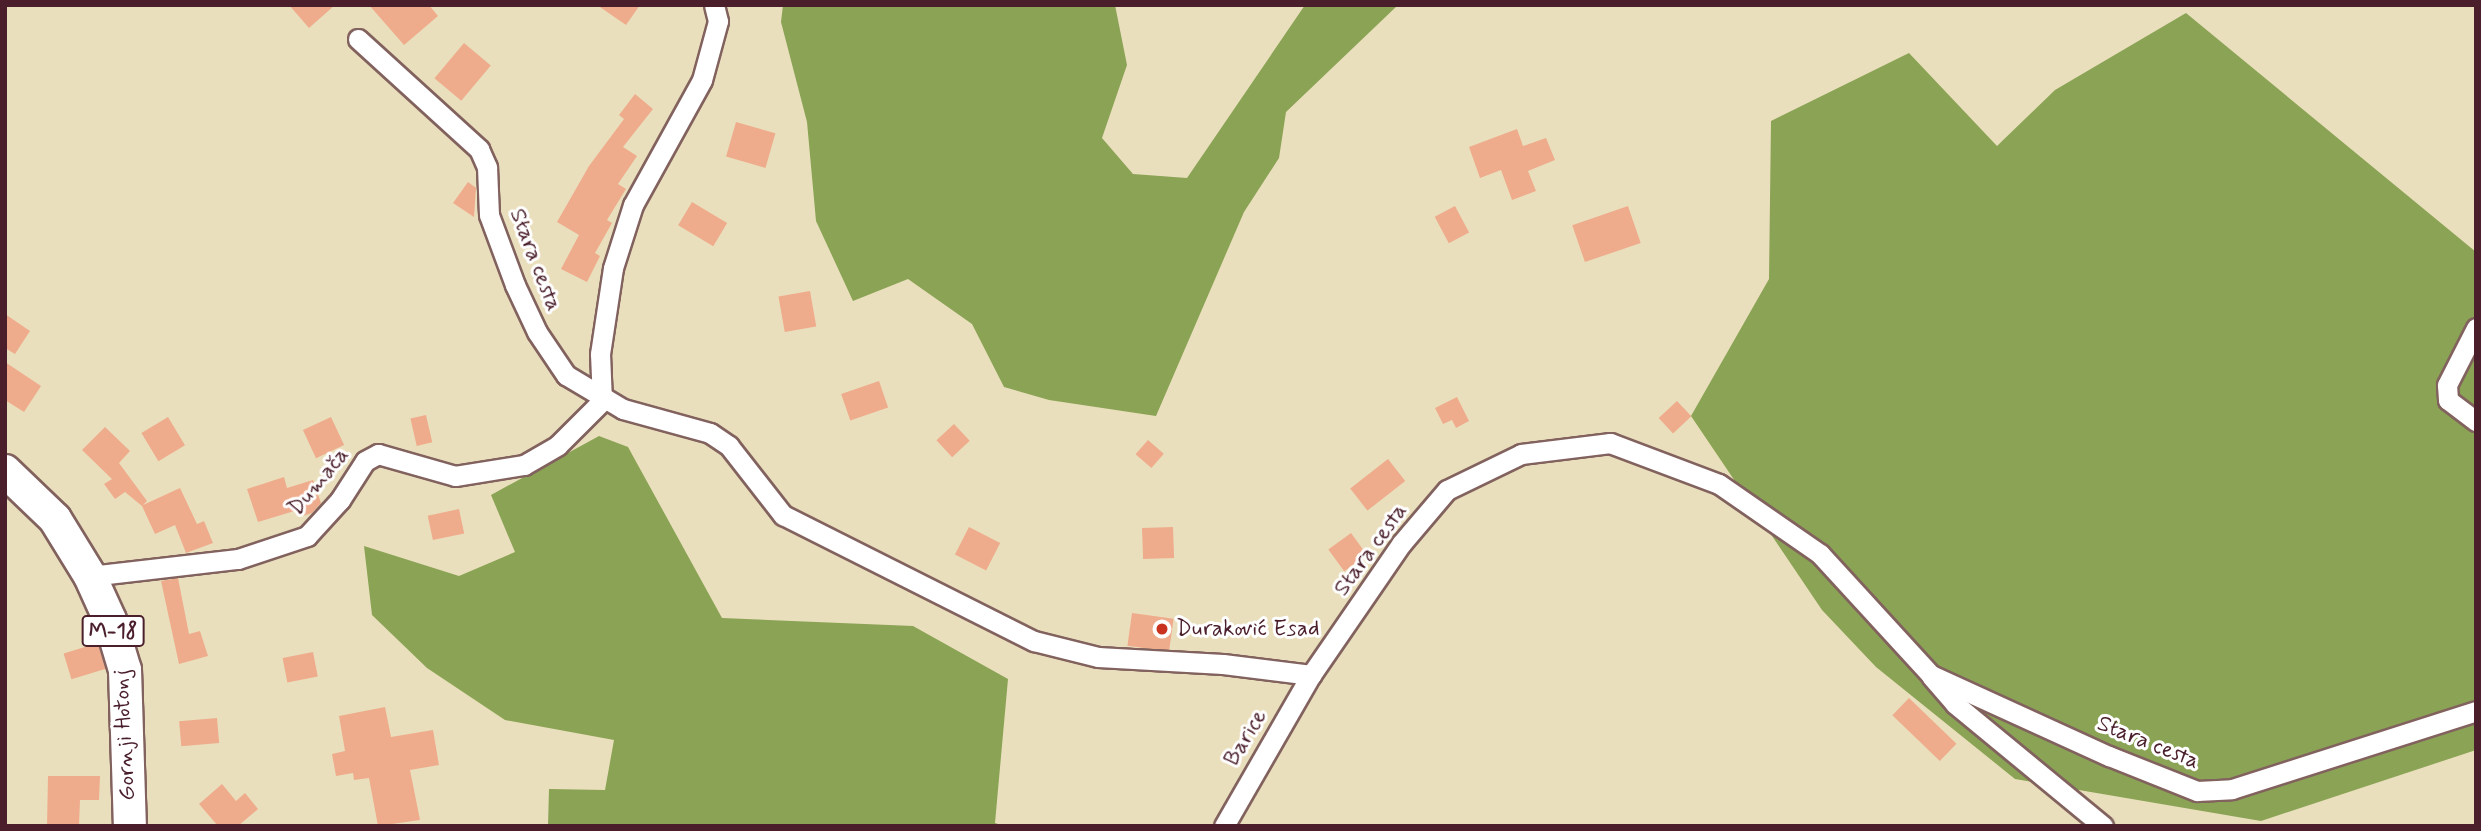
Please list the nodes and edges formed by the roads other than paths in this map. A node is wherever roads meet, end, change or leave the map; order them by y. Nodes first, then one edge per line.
1 (714, 5) edge
2 (358, 38) dead end
3 (2476, 328) edge
4 (602, 401) junction
5 (2476, 421) edge
6 (5, 471) edge
7 (90, 576) junction
8 (1311, 675) junction
9 (1931, 675) junction
10 (2476, 711) edge
11 (130, 826) edge
12 (1224, 826) edge
13 (2103, 826) edge

1 - 4 street
2 - 4 street, Stara cesta
3 - 5 street
4 - 7 street, Dumača
4 - 8 street, Stara cesta
6 - 7 main road, Gornji Hotonj / M-18
7 - 11 main road, Gornji Hotonj / M-18
8 - 9 street, Stara cesta
8 - 12 street, Barice
9 - 10 street, Stara cesta
9 - 13 street, Stara cesta

